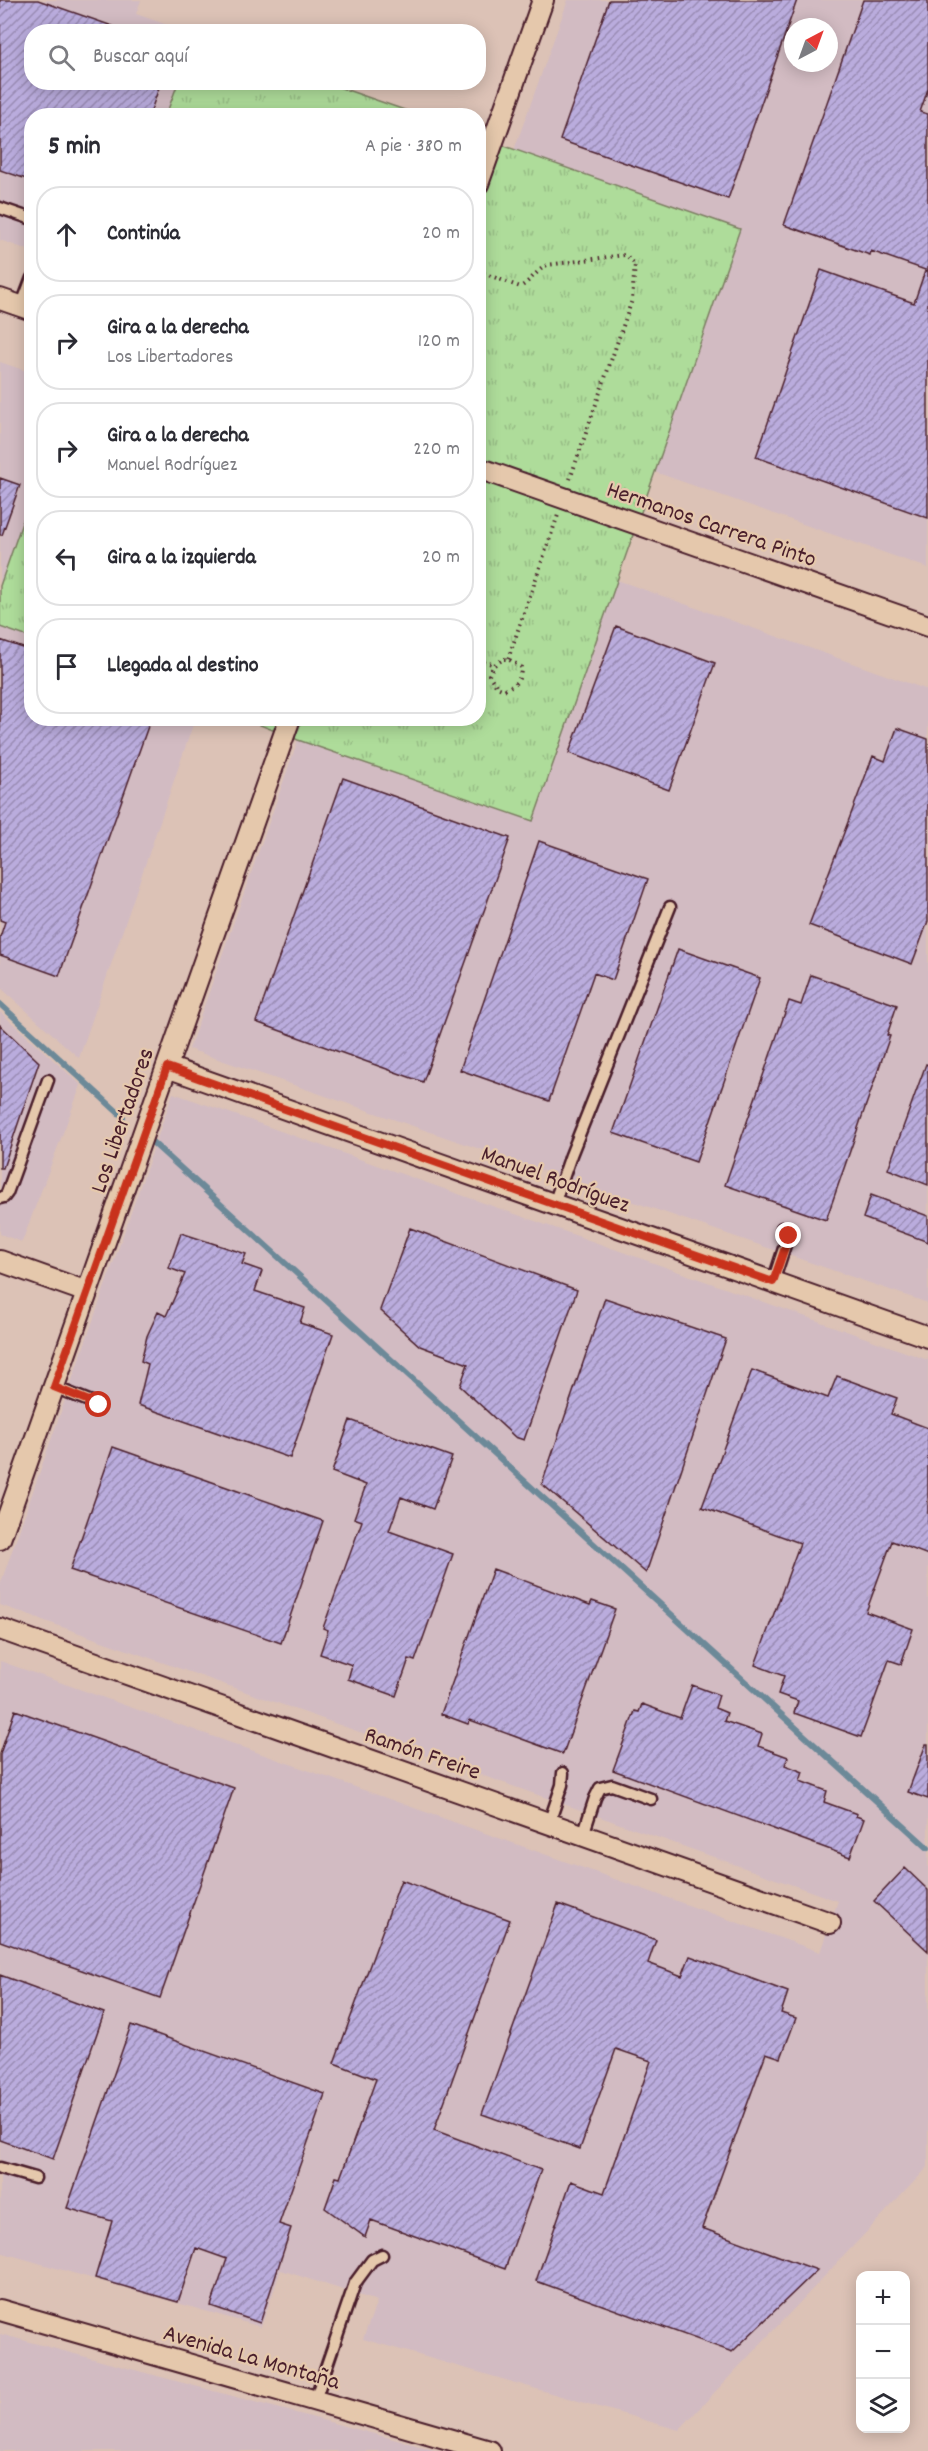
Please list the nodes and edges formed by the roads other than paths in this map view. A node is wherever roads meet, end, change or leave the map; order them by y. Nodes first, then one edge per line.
1 (543, 0) edge
2 (486, 161) edge
3 (0, 208) edge
4 (24, 216) edge
5 (0, 299) edge
6 (24, 307) edge
7 (486, 471) edge
8 (928, 626) edge
9 (287, 726) edge
10 (670, 907) dead end
11 (167, 1067) junction
12 (48, 1080) dead end
13 (0, 1198) edge
14 (554, 1204) junction
15 (782, 1227) dead end
16 (0, 1261) edge
17 (773, 1282) junction
18 (87, 1292) junction
19 (928, 1336) edge
20 (54, 1387) junction
21 (99, 1405) dead end
22 (0, 1539) edge
23 (0, 1629) edge
24 (563, 1773) dead end
25 (651, 1799) dead end
26 (549, 1823) junction
27 (583, 1835) junction
28 (830, 1923) dead end
29 (0, 2168) edge
30 (35, 2178) dead end
31 (382, 2255) dead end
32 (0, 2310) edge
33 (315, 2400) junction
34 (490, 2451) edge

1 - 2 street
3 - 4 lane
5 - 6 street
7 - 8 street, Hermanos Carrera Pinto
9 - 11 street, Los Libertadores
10 - 14 lane
11 - 14 street, Manuel Rodríguez
11 - 18 street, Los Libertadores
12 - 13 lane
14 - 17 street, Manuel Rodríguez
15 - 17 lane
16 - 18 street
17 - 19 street, Manuel Rodríguez
18 - 20 street, Los Libertadores
20 - 21 lane
20 - 22 street, Los Libertadores
23 - 26 street, Ramón Freire
24 - 26 lane
25 - 27 lane
26 - 27 street, Ramón Freire
27 - 28 street, Ramón Freire
29 - 30 lane
31 - 33 lane
32 - 33 street, Avenida La Montaña
33 - 34 street, Avenida La Montaña

